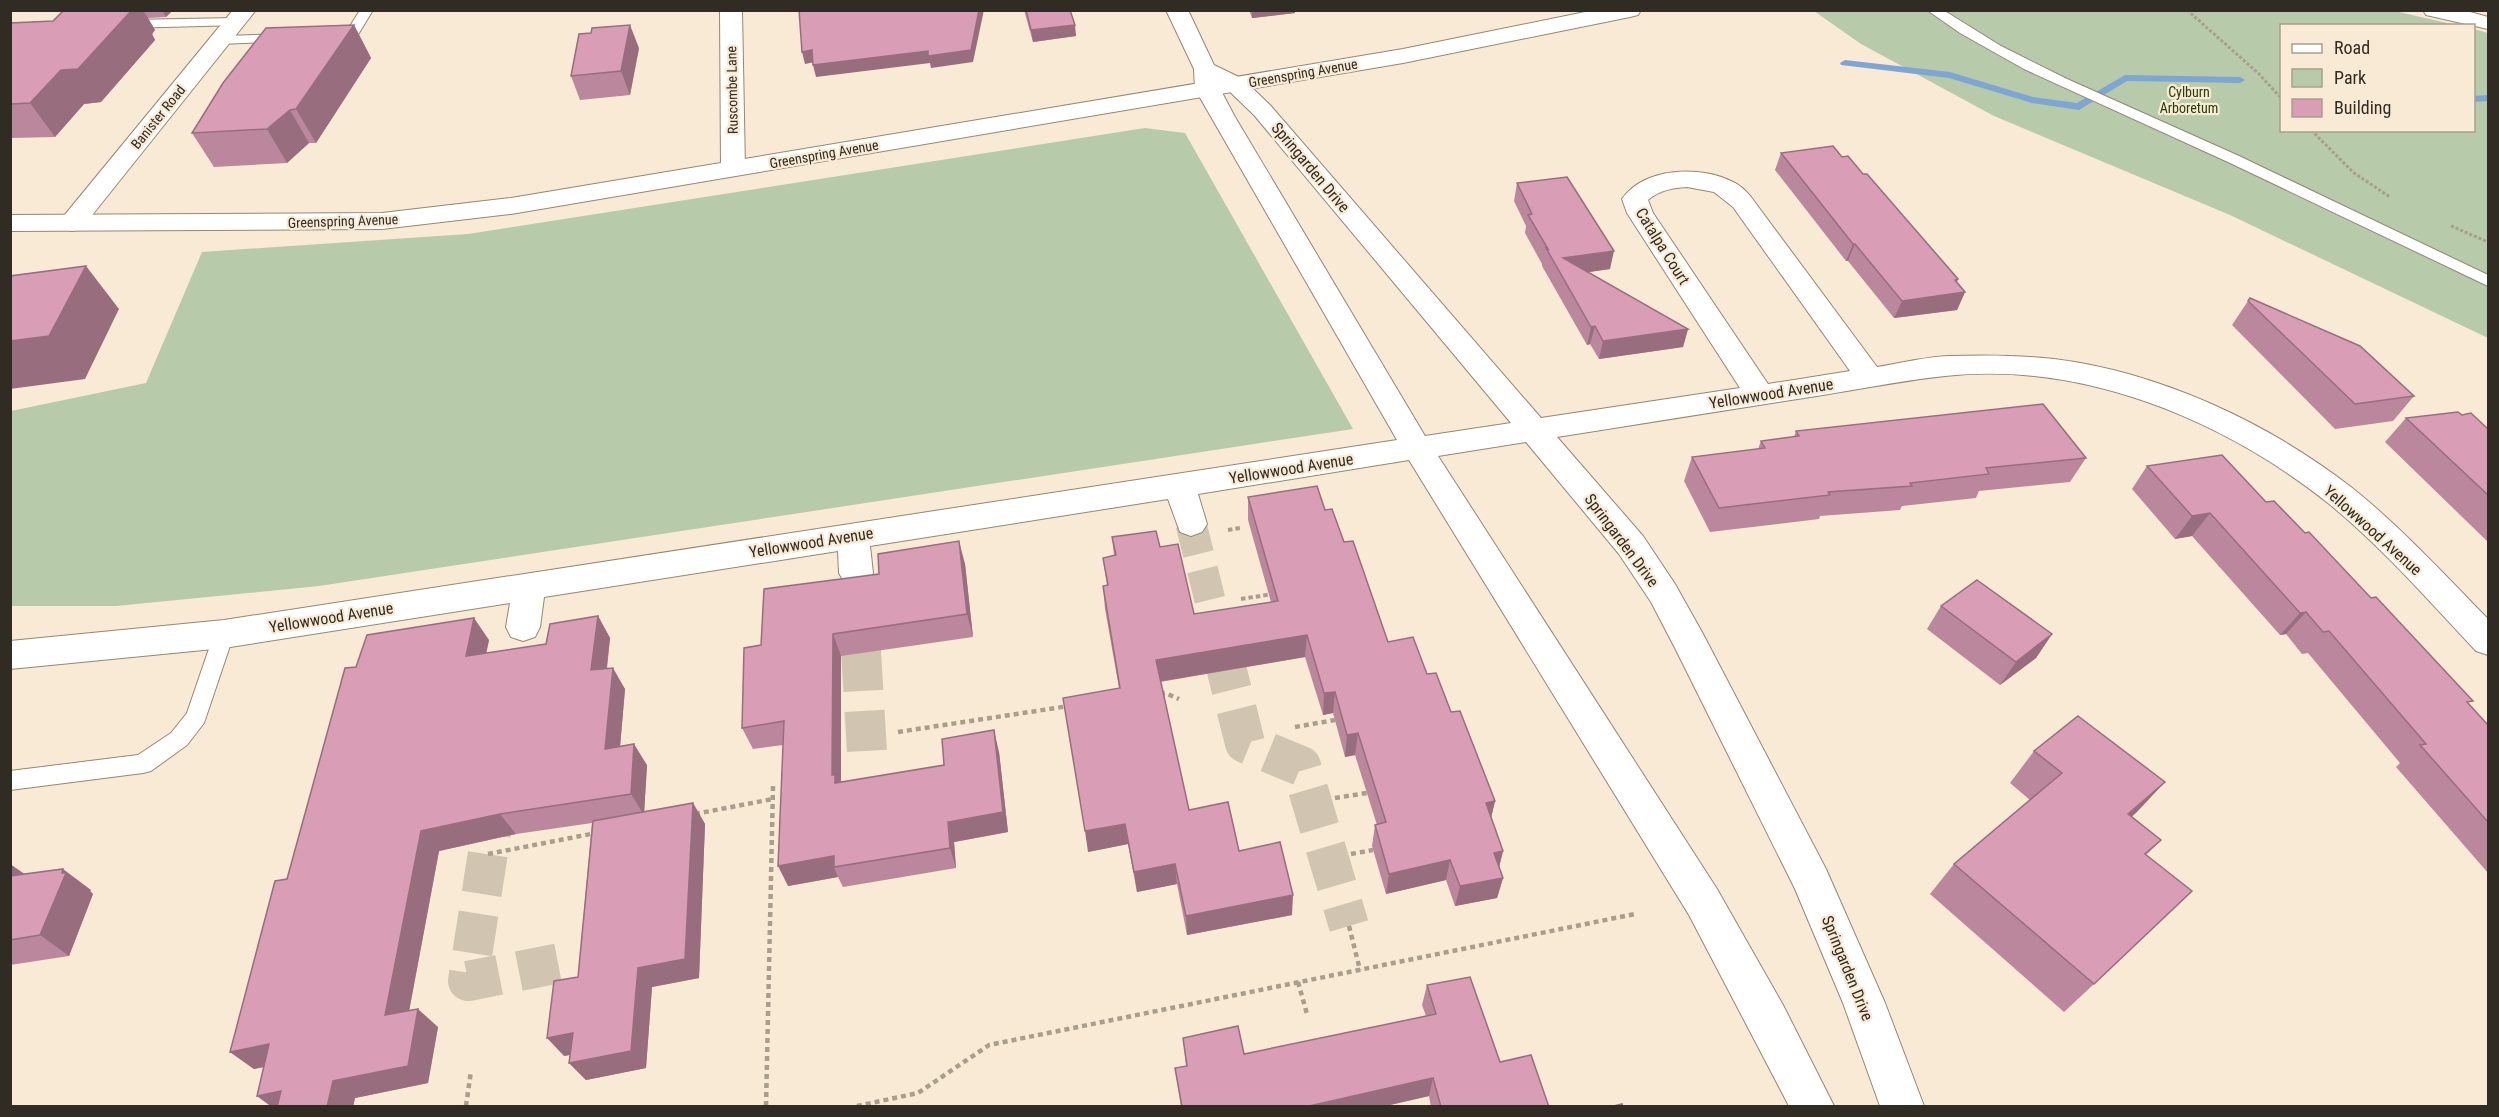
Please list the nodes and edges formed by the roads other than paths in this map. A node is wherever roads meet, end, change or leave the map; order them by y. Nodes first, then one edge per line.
1 (367, 10) edge
2 (731, 10) edge
3 (1177, 10) edge
4 (1630, 10) edge
5 (1933, 10) edge
6 (2434, 10) edge
7 (2488, 23) edge
8 (116, 24) edge
9 (234, 24) edge
10 (1216, 81) junction
11 (733, 170) junction
12 (10, 223) edge
13 (72, 224) junction
14 (2488, 281) edge
15 (1870, 378) junction
16 (1760, 395) junction
17 (1535, 430) junction
18 (1417, 448) junction
19 (1180, 485) junction
20 (1191, 524) tunnel mouth
21 (853, 536) junction
22 (856, 573) tunnel mouth
23 (529, 586) junction
24 (523, 627) dead end
25 (225, 634) junction
26 (2488, 641) edge
27 (10, 655) edge
28 (10, 781) edge
29 (1812, 1107) edge
30 (1902, 1107) edge

1 - 9 lane
2 - 11 street, Ruscombe Lane
3 - 10 street
4 - 10 street, Greenspring Avenue
5 - 14 lane
6 - 7 street
8 - 9 lane
9 - 13 street, Banister Road
10 - 11 street, Greenspring Avenue
10 - 17 street, Springarden Drive
10 - 18 street
11 - 13 street, Greenspring Avenue
12 - 13 street, Greenspring Avenue
15 - 16 street, Yellowwood Avenue
15 - 16 street, Catalpa Court
15 - 26 street, Yellowwood Avenue
16 - 17 street, Yellowwood Avenue
17 - 18 street, Yellowwood Avenue
17 - 30 street, Springarden Drive
18 - 19 street, Yellowwood Avenue
18 - 29 street
19 - 20 street
19 - 21 street, Yellowwood Avenue
21 - 22 street
21 - 23 street, Yellowwood Avenue
23 - 24 street
23 - 25 street, Yellowwood Avenue
25 - 27 street, Yellowwood Avenue
25 - 28 lane

